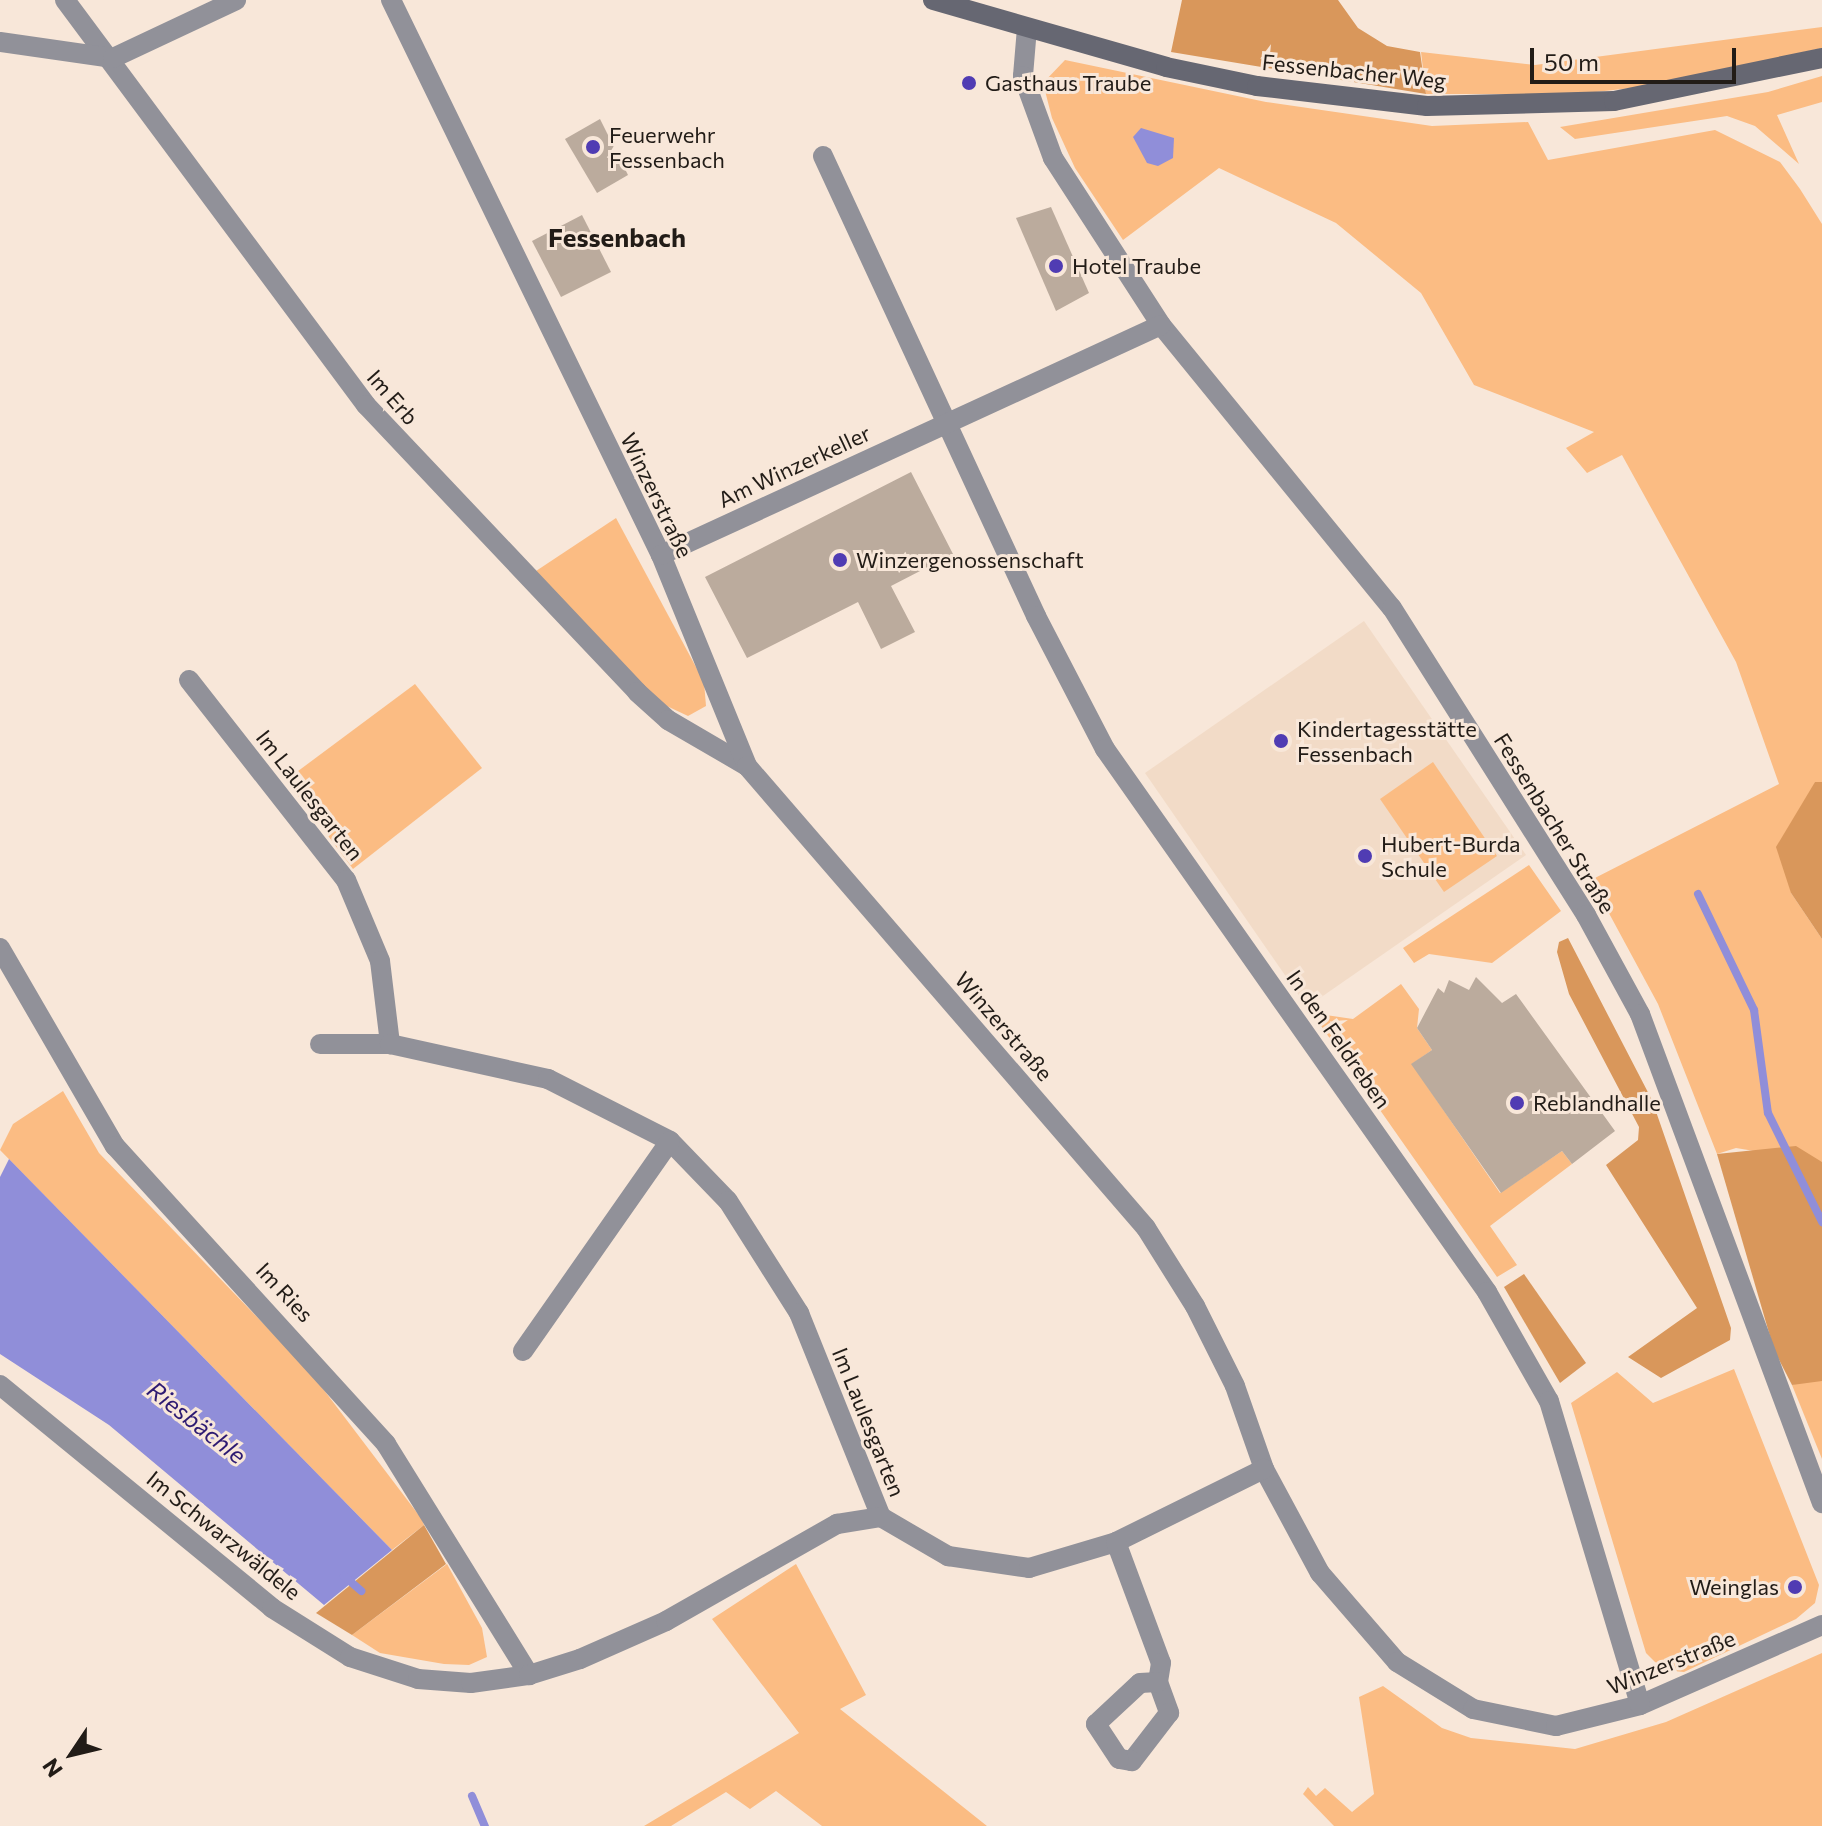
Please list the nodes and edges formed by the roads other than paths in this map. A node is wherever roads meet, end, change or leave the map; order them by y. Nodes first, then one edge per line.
1 (65, 0) edge
2 (236, 0) edge
3 (391, 0) edge
4 (933, 0) edge
5 (964, 4) edge
6 (1027, 28) junction
7 (0, 42) edge
8 (113, 58) junction
9 (1822, 58) edge
10 (823, 156) dead end
11 (1161, 325) junction
12 (947, 422) junction
13 (661, 555) junction
14 (189, 680) dead end
15 (747, 766) junction
16 (0, 948) edge
17 (320, 1044) dead end
18 (390, 1044) junction
19 (670, 1141) junction
20 (523, 1351) dead end
21 (0, 1385) edge
22 (1264, 1469) junction
23 (1822, 1503) edge
24 (881, 1517) junction
25 (1116, 1542) junction
26 (1822, 1625) edge
27 (529, 1675) junction
28 (1158, 1682) dead end
29 (1640, 1705) junction

1 - 8 street, Im Erb
2 - 8 street
3 - 13 street, Winzerstraße
4 - 5 street, Fessenbacher Weg
5 - 6 street, Fessenbacher Weg
6 - 9 street, Fessenbacher Weg
6 - 11 street, Fessenbacher Straße
7 - 8 street
8 - 15 street, Im Erb
10 - 12 street
11 - 12 street, Am Winzerkeller
11 - 23 street, Fessenbacher Straße
12 - 13 street, Am Winzerkeller
12 - 29 street, In den Feldreben
13 - 15 street, Winzerstraße
14 - 18 street, Im Laulesgarten
15 - 22 street, Winzerstraße
16 - 27 street, Im Ries
17 - 18 street, Im Laulesgarten
18 - 19 street, Im Laulesgarten
19 - 20 street
19 - 24 street, Im Laulesgarten
21 - 27 street, Im Schwarzwäldele
22 - 25 street, Im Laulesgarten
22 - 29 street, Winzerstraße
24 - 25 street, Im Laulesgarten
24 - 27 street, Im Schwarzwäldele
25 - 28 street
26 - 29 street, Winzerstraße

